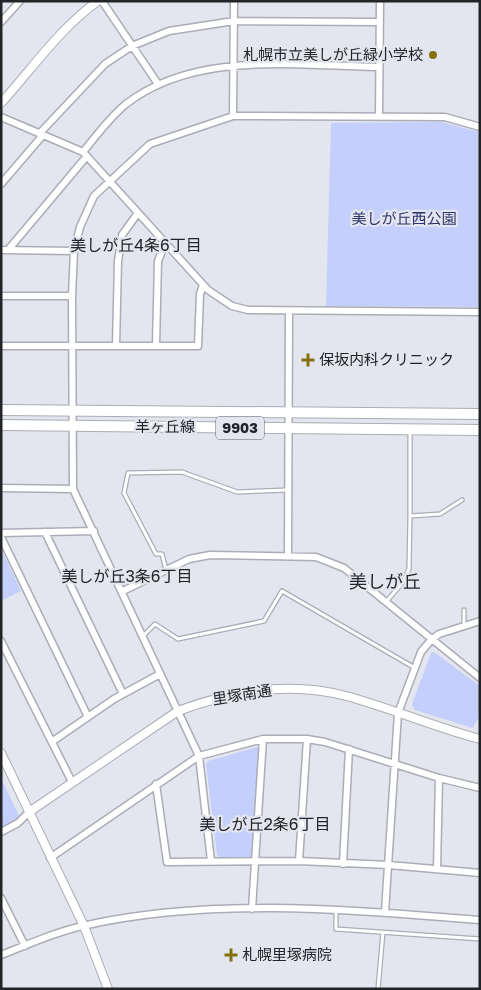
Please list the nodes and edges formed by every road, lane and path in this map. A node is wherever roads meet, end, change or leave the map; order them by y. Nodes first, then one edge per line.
1 (20, 1) edge
2 (98, 1) edge
3 (102, 1) edge
4 (234, 1) edge
5 (380, 1) edge
6 (234, 21) junction
7 (1, 22) edge
8 (379, 22) junction
9 (132, 46) junction
10 (233, 65) junction
11 (379, 67) junction
12 (158, 84) junction
13 (1, 103) edge
14 (233, 116) junction
15 (379, 116) junction
16 (1, 117) edge
17 (480, 127) edge
18 (41, 134) junction
19 (85, 154) junction
20 (108, 181) junction
21 (1, 184) edge
22 (138, 213) junction
23 (165, 244) junction
24 (5, 250) edge
25 (74, 251) junction
26 (203, 285) junction
27 (1, 296) edge
28 (72, 296) junction
29 (289, 311) junction
30 (480, 312) edge
31 (156, 345) junction
32 (1, 346) edge
33 (72, 346) junction
34 (116, 346) junction
35 (1, 410) edge
36 (72, 411) junction
37 (290, 412) junction
38 (480, 414) edge
39 (1, 425) edge
40 (72, 427) junction
41 (290, 428) junction
42 (410, 429) junction
43 (480, 430) edge
44 (1, 488) edge
45 (73, 488) junction
46 (289, 490) junction
47 (462, 500) dead end
48 (410, 516) junction
49 (94, 531) junction
50 (1, 532) edge
51 (45, 532) junction
52 (1, 537) edge
53 (288, 555) junction
54 (166, 570) junction
55 (123, 591) junction
56 (386, 602) junction
57 (464, 610) dead end
58 (480, 621) edge
59 (464, 626) junction
60 (143, 636) junction
61 (431, 640) junction
62 (1, 641) edge
63 (3, 651) edge
64 (415, 668) junction
65 (160, 674) junction
66 (480, 678) edge
67 (123, 694) junction
68 (178, 712) junction
69 (398, 713) junction
70 (88, 717) junction
71 (479, 737) edge
72 (263, 738) junction
73 (307, 739) junction
74 (53, 741) junction
75 (348, 749) junction
76 (1, 753) edge
77 (199, 756) junction
78 (394, 762) junction
79 (439, 778) junction
80 (72, 782) junction
81 (156, 784) junction
82 (480, 788) edge
83 (29, 812) junction
84 (1, 832) edge
85 (50, 858) junction
86 (211, 861) junction
87 (299, 861) junction
88 (256, 862) junction
89 (343, 864) junction
90 (389, 865) junction
91 (480, 868) edge
92 (437, 869) junction
93 (480, 873) edge
94 (1, 898) edge
95 (252, 909) junction
96 (336, 909) junction
97 (386, 912) junction
98 (480, 920) edge
99 (84, 926) junction
100 (383, 932) junction
101 (480, 940) edge
102 (25, 946) junction
103 (1, 955) edge
104 (108, 989) edge
105 (378, 989) edge

1 - 7 street
2 - 13 street
3 - 9 street
4 - 6 street
5 - 8 street
6 - 8 street
6 - 9 street
6 - 10 street
8 - 11 street
9 - 12 street
9 - 18 street
10 - 11 street
10 - 12 street
10 - 14 street
11 - 15 street
12 - 19 street
14 - 15 street
14 - 20 street
15 - 17 street
16 - 18 street
18 - 19 street
18 - 21 street
19 - 20 street
19 - 24 street
20 - 22 street
20 - 25 street
22 - 23 street
22 - 34 street
23 - 26 street
23 - 31 street
24 - 25 street
25 - 28 street
26 - 29 street
26 - 31 street
27 - 28 street
28 - 33 street
29 - 30 street
29 - 37 street
31 - 34 street
32 - 33 street
33 - 34 street
33 - 36 street
35 - 36 main road, 羊ヶ丘線 / 9903
36 - 37 main road, 羊ヶ丘線 / 9903
36 - 40 street
37 - 38 main road, 羊ヶ丘線 / 9903
37 - 41 street
39 - 40 main road, 羊ヶ丘線 / 9903
40 - 41 main road, 羊ヶ丘線 / 9903
40 - 45 street
41 - 42 main road, 羊ヶ丘線 / 9903
41 - 46 street
42 - 43 main road, 羊ヶ丘線 / 9903
42 - 48 lane
44 - 45 street
45 - 49 street
46 - 53 street
46 - 54 lane
47 - 48 lane
48 - 56 lane
49 - 51 street
49 - 55 street
50 - 51 street
51 - 67 street
52 - 70 street
53 - 54 street
53 - 56 street
54 - 55 street
55 - 60 street
56 - 61 street
57 - 59 lane
58 - 59 street
59 - 61 street
60 - 64 lane
60 - 65 street
61 - 64 street
61 - 66 street
62 - 63 street
63 - 74 street
64 - 69 street
65 - 67 street
65 - 68 street
67 - 70 street
68 - 69 street, 里塚南通
68 - 77 street
68 - 80 street, 里塚南通
69 - 71 street, 里塚南通
69 - 78 street
70 - 74 street
72 - 73 street
72 - 77 street
72 - 88 street
73 - 75 street
73 - 87 street
74 - 80 street
75 - 78 street
75 - 89 street
76 - 83 street
77 - 81 street
77 - 86 street
78 - 79 street
78 - 90 street
79 - 82 street
79 - 92 street
80 - 83 street, 里塚南通
81 - 85 street
81 - 86 street
83 - 84 street
83 - 85 street
85 - 99 street
86 - 88 street
87 - 88 street
87 - 89 street
88 - 95 street
89 - 90 street
90 - 92 street
90 - 97 street
91 - 93 street
92 - 93 street
94 - 102 street
95 - 96 street
95 - 99 street
96 - 97 street
96 - 100 lane
97 - 98 street
99 - 102 street
99 - 104 street
100 - 101 lane
100 - 105 lane
102 - 103 street

